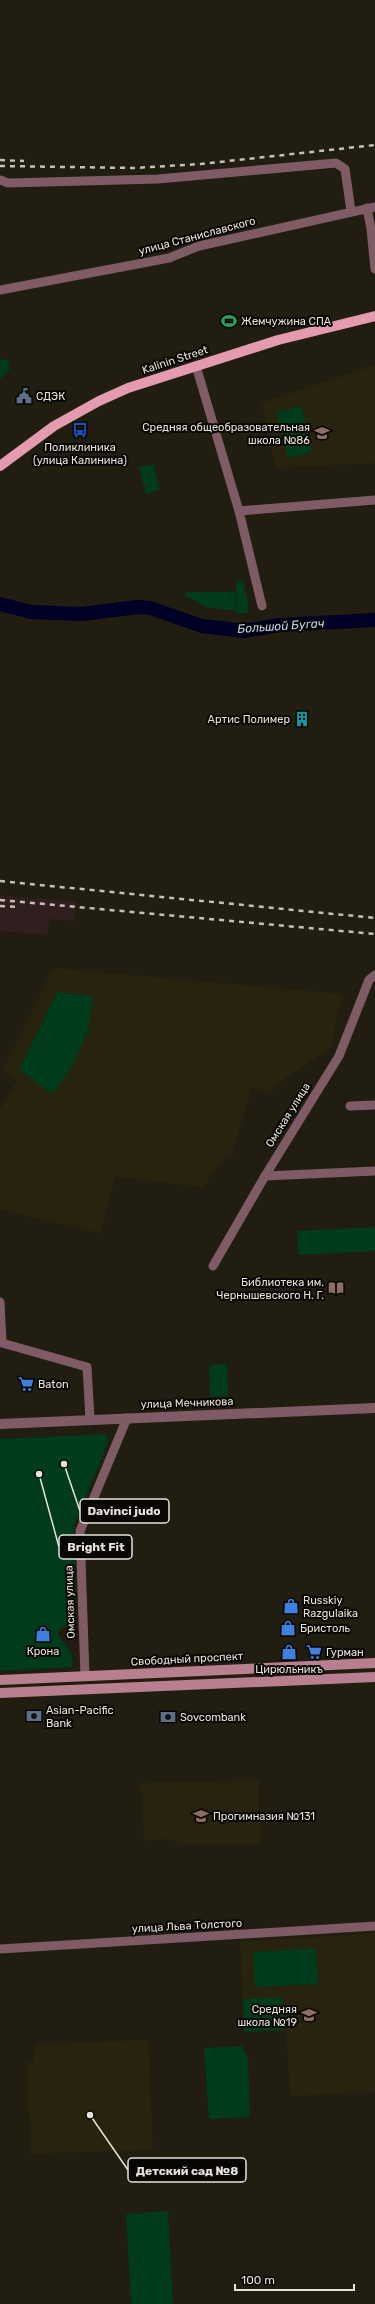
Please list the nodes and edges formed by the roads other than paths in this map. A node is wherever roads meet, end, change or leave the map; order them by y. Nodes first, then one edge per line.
1 (0, 180) edge
2 (371, 208) edge
3 (351, 211) junction
4 (375, 269) edge
5 (0, 290) edge
6 (375, 316) edge
7 (196, 366) junction
8 (0, 466) edge
9 (375, 500) edge
10 (240, 511) junction
11 (262, 606) dead end
12 (375, 975) edge
13 (375, 1105) edge
14 (350, 1106) dead end
15 (375, 1171) edge
16 (265, 1176) junction
17 (213, 1266) dead end
18 (0, 1302) edge
19 (1, 1343) edge
20 (375, 1408) edge
21 (127, 1418) junction
22 (90, 1420) junction
23 (0, 1424) edge
24 (375, 1663) edge
25 (85, 1676) junction
26 (375, 1677) edge
27 (0, 1680) edge
28 (86, 1688) junction
29 (0, 1692) edge
30 (375, 1926) edge
31 (0, 1949) edge

1 - 3 street
2 - 3 street, улица Станиславского
2 - 4 street
3 - 5 street, улица Станиславского
6 - 7 main road, Kalinin Street
7 - 8 main road, Kalinin Street
7 - 10 street
9 - 10 street
10 - 11 street
12 - 16 street, Омская улица
13 - 14 street
15 - 16 street
16 - 17 street, Омская улица
18 - 19 street
19 - 22 street
20 - 21 street, улица Мечникова
21 - 22 street, улица Мечникова
21 - 25 street, Омская улица
22 - 23 street, улица Мечникова
24 - 25 main road, Свободный проспект
25 - 27 main road, Свободный проспект
25 - 28 main road
26 - 28 main road
28 - 29 main road
30 - 31 street, улица Льва Толстого

